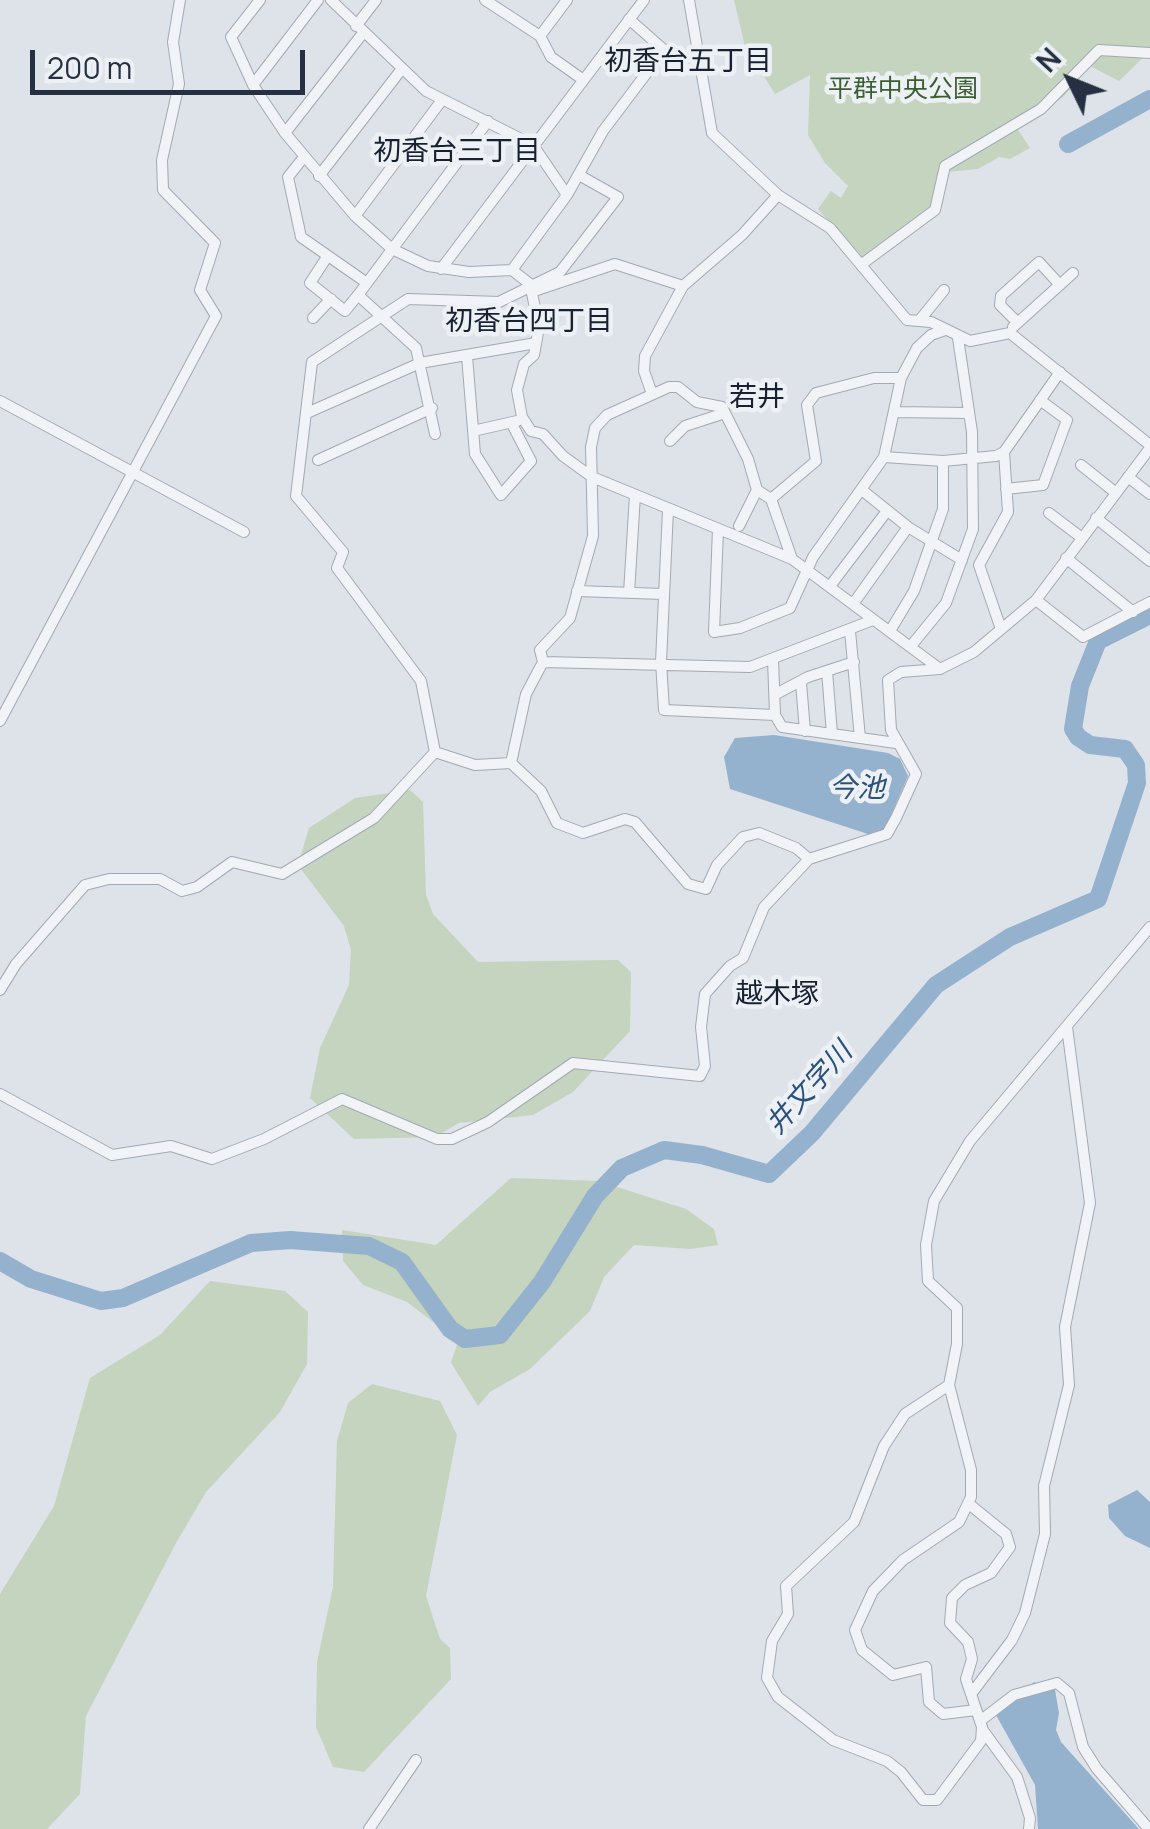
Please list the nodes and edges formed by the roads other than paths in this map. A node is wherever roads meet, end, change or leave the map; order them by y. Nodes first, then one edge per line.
1 (180, 0) edge
2 (260, 0) edge
3 (318, 0) edge
4 (330, 0) edge
5 (376, 0) edge
6 (485, 0) edge
7 (567, 0) edge
8 (644, 0) edge
9 (688, 0) edge
10 (501, 4) edge
11 (629, 19) junction
12 (360, 30) junction
13 (540, 36) junction
14 (1150, 54) edge
15 (401, 70) junction
16 (582, 79) junction
17 (253, 84) junction
18 (442, 100) junction
19 (488, 122) junction
20 (285, 134) junction
21 (534, 145) junction
22 (304, 157) junction
23 (579, 175) junction
24 (319, 176) junction
25 (778, 195) junction
26 (566, 196) junction
27 (355, 216) junction
28 (392, 249) junction
29 (327, 257) junction
30 (862, 264) junction
31 (441, 269) junction
32 (512, 270) junction
33 (1073, 273) dead end
34 (367, 283) junction
35 (1060, 285) junction
36 (682, 286) junction
37 (532, 287) junction
38 (944, 290) dead end
39 (358, 295) junction
40 (331, 298) junction
41 (384, 316) junction
42 (313, 318) dead end
43 (918, 321) junction
44 (1016, 321) junction
45 (945, 330) junction
46 (1010, 333) junction
47 (958, 338) junction
48 (536, 343) junction
49 (467, 356) junction
50 (420, 363) junction
51 (1060, 372) junction
52 (901, 378) junction
53 (651, 391) junction
54 (1040, 400) junction
55 (0, 401) edge
56 (432, 408) junction
57 (894, 412) junction
58 (307, 413) junction
59 (725, 413) junction
60 (968, 413) junction
61 (517, 421) junction
62 (473, 431) junction
63 (435, 434) dead end
64 (670, 441) dead end
65 (1150, 447) edge
66 (1004, 452) junction
67 (884, 457) junction
68 (971, 459) junction
69 (318, 460) dead end
70 (943, 461) junction
71 (1081, 465) dead end
72 (135, 473) junction
73 (592, 477) junction
74 (1128, 477) junction
75 (1006, 489) junction
76 (758, 490) junction
77 (863, 492) junction
78 (1116, 493) junction
79 (1150, 494) edge
80 (502, 495) junction
81 (635, 495) junction
82 (771, 499) junction
83 (489, 501) dead end
84 (668, 510) junction
85 (887, 511) junction
86 (1049, 512) dead end
87 (1096, 518) junction
88 (739, 526) dead end
89 (908, 528) junction
90 (718, 530) junction
91 (244, 532) dead end
92 (1082, 538) junction
93 (930, 542) junction
94 (1066, 558) junction
95 (792, 559) junction
96 (962, 560) junction
97 (1150, 561) edge
98 (807, 568) junction
99 (830, 586) junction
100 (577, 591) junction
101 (629, 593) junction
102 (663, 594) junction
103 (1036, 600) junction
104 (1150, 602) edge
105 (852, 604) junction
106 (1133, 612) junction
107 (873, 620) junction
108 (1001, 629) junction
109 (850, 631) junction
110 (890, 631) junction
111 (911, 646) junction
112 (773, 659) junction
113 (543, 662) junction
114 (661, 662) junction
115 (854, 662) junction
116 (940, 669) junction
117 (827, 671) junction
118 (801, 683) junction
119 (776, 694) junction
120 (776, 715) junction
121 (0, 721) edge
122 (805, 731) junction
123 (832, 734) junction
124 (860, 738) junction
125 (896, 743) junction
126 (435, 752) junction
127 (511, 763) junction
128 (809, 859) junction
129 (1150, 928) edge
130 (0, 990) edge
131 (1066, 1027) junction
132 (0, 1094) edge
133 (948, 1385) junction
134 (968, 1504) junction
135 (971, 1694) junction
136 (979, 1720) junction
137 (416, 1760) dead end
138 (369, 1829) edge
139 (1029, 1829) edge
140 (1149, 1829) edge

1 - 72 street
2 - 17 street
3 - 17 street
4 - 12 street
5 - 12 street
6 - 10 street
7 - 13 street
8 - 11 street
9 - 25 street
10 - 13 street
11 - 16 street
11 - 23 street
12 - 15 street
12 - 20 street
13 - 16 street
14 - 30 street
15 - 18 street
15 - 24 street
16 - 21 street
17 - 20 street
18 - 19 street
18 - 27 street
19 - 21 street
19 - 28 street
20 - 22 street
21 - 26 street
21 - 31 street
22 - 24 street
22 - 29 street
23 - 26 street
23 - 37 street
24 - 27 street
25 - 30 street
25 - 36 street
26 - 32 street
27 - 28 street
28 - 31 street
28 - 34 street
29 - 34 street
29 - 40 street
30 - 43 street
31 - 32 street
32 - 37 street
33 - 35 street
34 - 39 street
35 - 44 street
35 - 44 street
36 - 37 street
36 - 53 street
37 - 41 street
37 - 48 street
38 - 43 street
39 - 40 street
39 - 41 street
40 - 42 street
41 - 50 street
41 - 58 street
43 - 45 street
44 - 46 street
45 - 47 street
45 - 52 street
46 - 47 street
46 - 51 street
47 - 60 street
48 - 49 street
48 - 61 street
49 - 50 street
49 - 62 street
50 - 56 street
50 - 58 street
51 - 54 street
51 - 65 street
52 - 57 street
52 - 82 street
53 - 59 street
53 - 73 street
54 - 66 street
54 - 75 street
55 - 72 street
56 - 63 street
56 - 69 street
57 - 60 street
57 - 67 street
58 - 126 street
59 - 64 street
59 - 76 street
60 - 68 street
61 - 62 street
61 - 73 street
61 - 80 street
62 - 80 street
65 - 74 street
66 - 68 street
66 - 75 street
67 - 70 street
67 - 77 street
68 - 70 street
68 - 96 street
70 - 93 street
71 - 78 street
72 - 91 street
72 - 121 street
73 - 81 street
73 - 100 street
74 - 78 street
74 - 79 street
75 - 108 street
76 - 82 street
76 - 88 street
77 - 85 street
77 - 98 street
78 - 87 street
80 - 83 street
81 - 84 street
81 - 101 street
82 - 95 street
84 - 90 street
84 - 102 street
85 - 89 street
85 - 99 street
86 - 92 street
87 - 92 street
87 - 97 street
89 - 93 street
89 - 105 street
90 - 95 street
90 - 98 street
92 - 94 street
93 - 96 street
93 - 110 street
94 - 103 street
94 - 106 street
95 - 98 street
96 - 111 street
98 - 99 street
99 - 105 street
100 - 101 street
100 - 113 street
101 - 102 street
102 - 114 street
103 - 106 street
103 - 108 street
104 - 106 street
105 - 107 street
107 - 109 street
107 - 110 street
108 - 116 street
109 - 112 street
109 - 115 street
110 - 111 street
111 - 116 street
112 - 114 street
112 - 119 street
113 - 114 street
113 - 127 street
114 - 120 street
115 - 117 street
115 - 124 street
116 - 125 street
117 - 118 street
117 - 123 street
118 - 119 street
118 - 122 street
119 - 120 street
120 - 122 street
122 - 123 street
123 - 124 street
124 - 125 street
125 - 128 street
126 - 127 street
126 - 130 street
127 - 128 street
128 - 132 street
129 - 131 street
131 - 133 street
131 - 135 street
133 - 134 street
133 - 136 street
134 - 135 street
134 - 136 street
135 - 136 street
136 - 139 street
136 - 140 street
137 - 138 street

